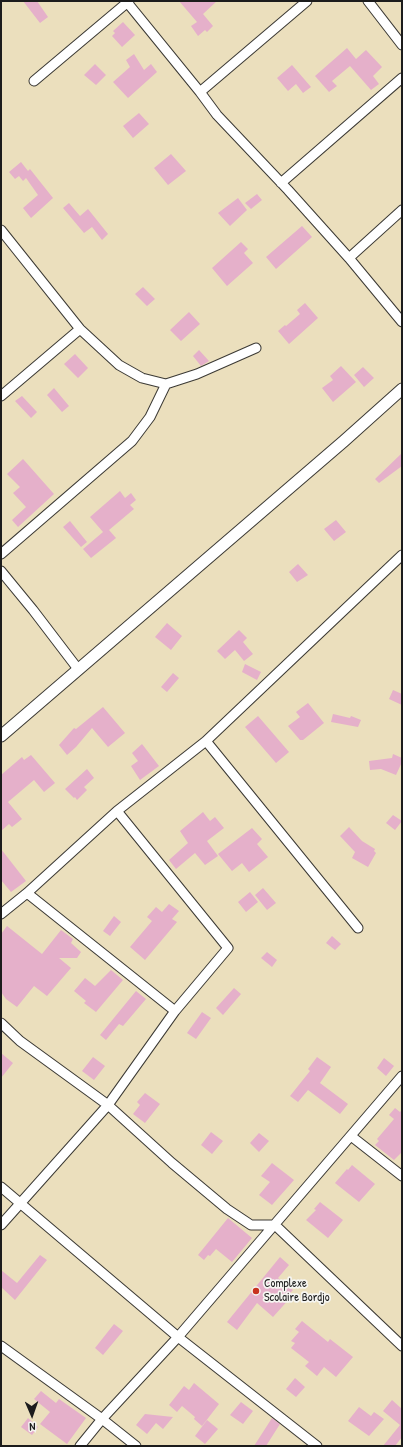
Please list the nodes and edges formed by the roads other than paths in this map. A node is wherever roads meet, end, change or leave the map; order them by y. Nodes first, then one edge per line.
1 (307, 1) edge
2 (368, 1) edge
3 (127, 2) edge
4 (402, 45) edge
5 (402, 78) edge
6 (34, 81) dead end
7 (200, 92) junction
8 (281, 183) junction
9 (402, 210) edge
10 (1, 230) edge
11 (349, 258) junction
12 (402, 322) edge
13 (80, 329) junction
14 (256, 348) dead end
15 (166, 384) junction
16 (402, 389) edge
17 (1, 396) edge
18 (1, 554) edge
19 (402, 555) edge
20 (1, 571) edge
21 (78, 669) junction
22 (1, 736) edge
23 (206, 741) junction
24 (117, 811) junction
25 (27, 893) junction
26 (1, 914) edge
27 (358, 928) dead end
28 (175, 1011) junction
29 (1, 1023) edge
30 (402, 1076) edge
31 (108, 1105) junction
32 (351, 1136) junction
33 (402, 1176) edge
34 (1, 1187) edge
35 (21, 1203) junction
36 (1, 1225) edge
37 (275, 1226) junction
38 (178, 1337) junction
39 (1, 1346) edge
40 (402, 1346) edge
41 (102, 1419) junction
42 (80, 1446) edge
43 (136, 1446) edge
44 (317, 1446) edge

1 - 7 street
2 - 4 street
3 - 6 street
3 - 7 street
5 - 8 street
7 - 8 street
8 - 11 street
9 - 11 street
10 - 13 street
11 - 12 street
13 - 15 street
13 - 17 street
14 - 15 street
15 - 18 street
16 - 21 street
19 - 23 street
20 - 21 street
21 - 22 street
23 - 24 street
23 - 27 street
24 - 25 street
24 - 28 street
25 - 26 street
25 - 28 street
28 - 31 street
29 - 31 street
30 - 32 street
31 - 35 street
31 - 37 street
32 - 33 street
32 - 37 street
34 - 35 street
35 - 36 street
35 - 38 street
37 - 38 street
37 - 40 street
38 - 41 street
38 - 44 street
39 - 41 street
41 - 42 street
41 - 43 street

